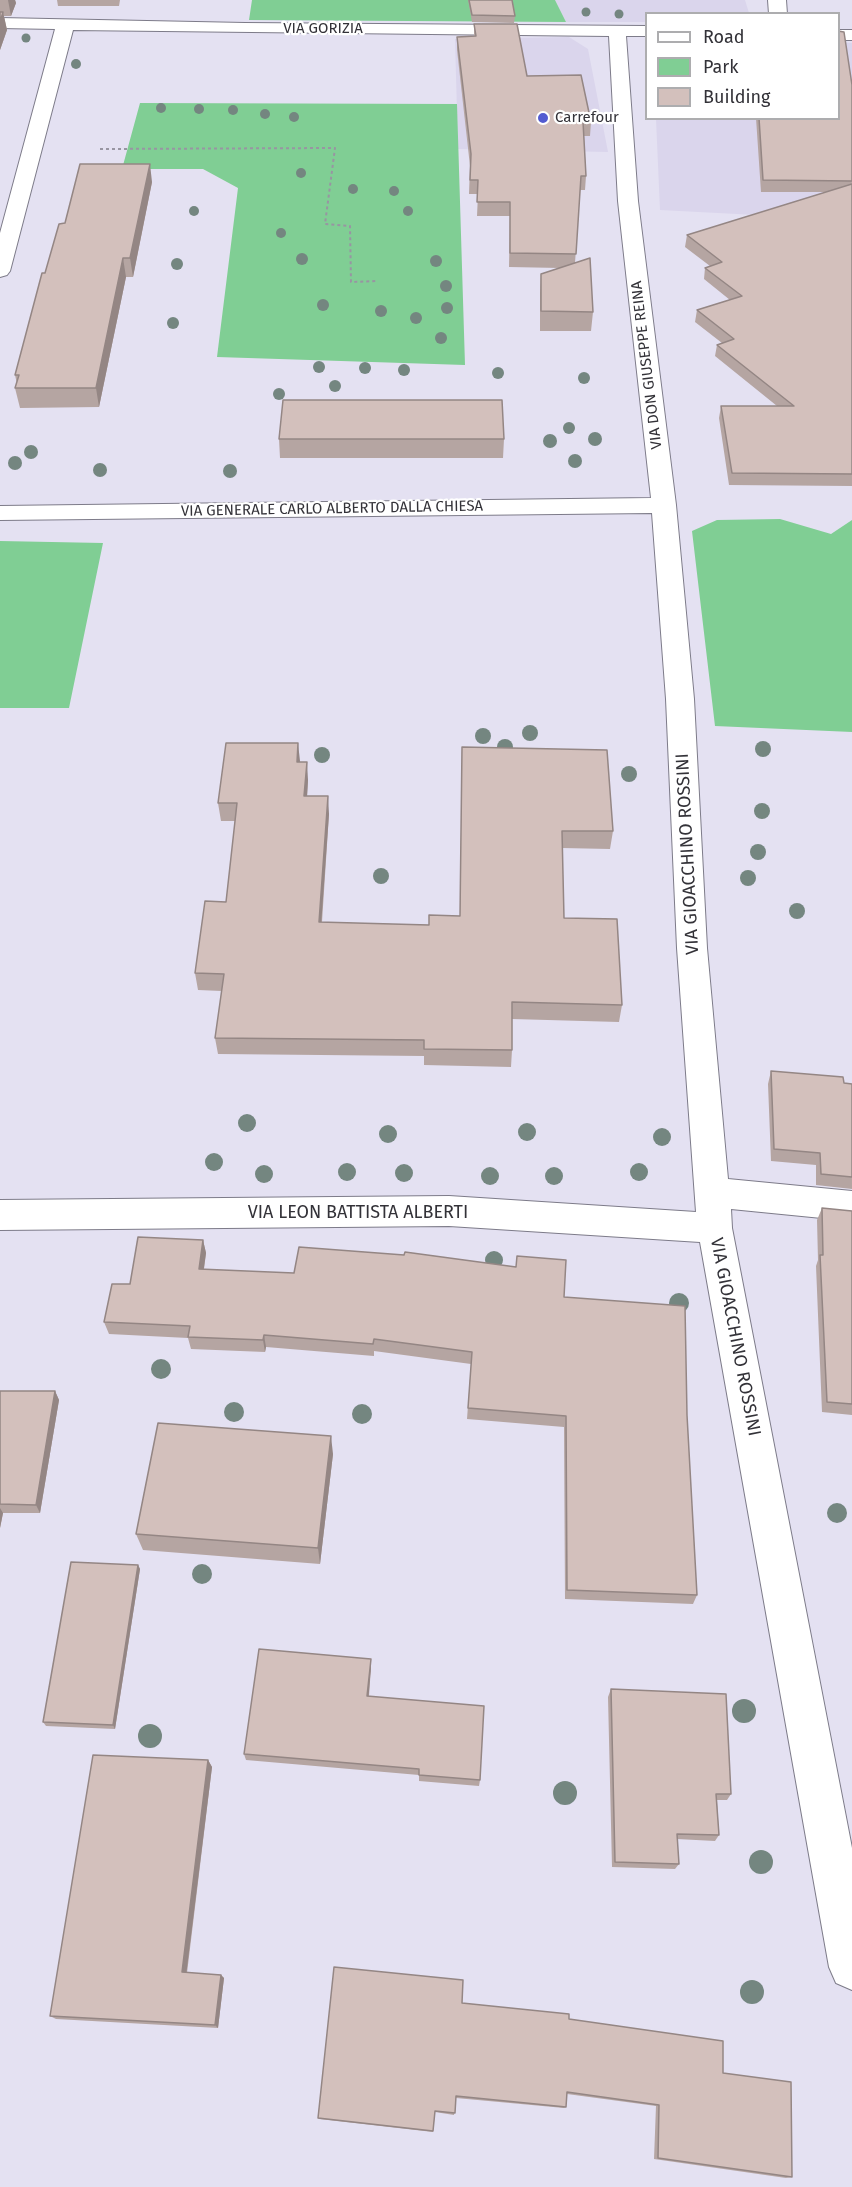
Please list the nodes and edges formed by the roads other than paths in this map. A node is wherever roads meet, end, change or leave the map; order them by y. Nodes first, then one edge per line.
1 (0, 23) edge
2 (65, 26) junction
3 (645, 31) edge
4 (617, 32) junction
5 (0, 271) edge
6 (664, 506) junction
7 (0, 513) edge
8 (680, 699) joint
9 (713, 1192) junction
10 (852, 1206) edge
11 (0, 1215) edge
12 (715, 1228) junction
13 (852, 1967) edge

1 - 2 street, VIA GORIZIA
2 - 4 street, VIA GORIZIA
2 - 5 street
3 - 4 street, VIA GORIZIA
4 - 6 street, VIA DON GIUSEPPE REINA
6 - 7 street, VIA GENERALE CARLO ALBERTO DALLA CHIESA
6 - 8 street, VIA DON GIUSEPPE REINA
8 - 9 street, VIA GIOACCHINO ROSSINI
9 - 10 street
9 - 12 street, VIA GIOACCHINO ROSSINI
11 - 12 street, VIA LEON BATTISTA ALBERTI
12 - 13 street, VIA GIOACCHINO ROSSINI

